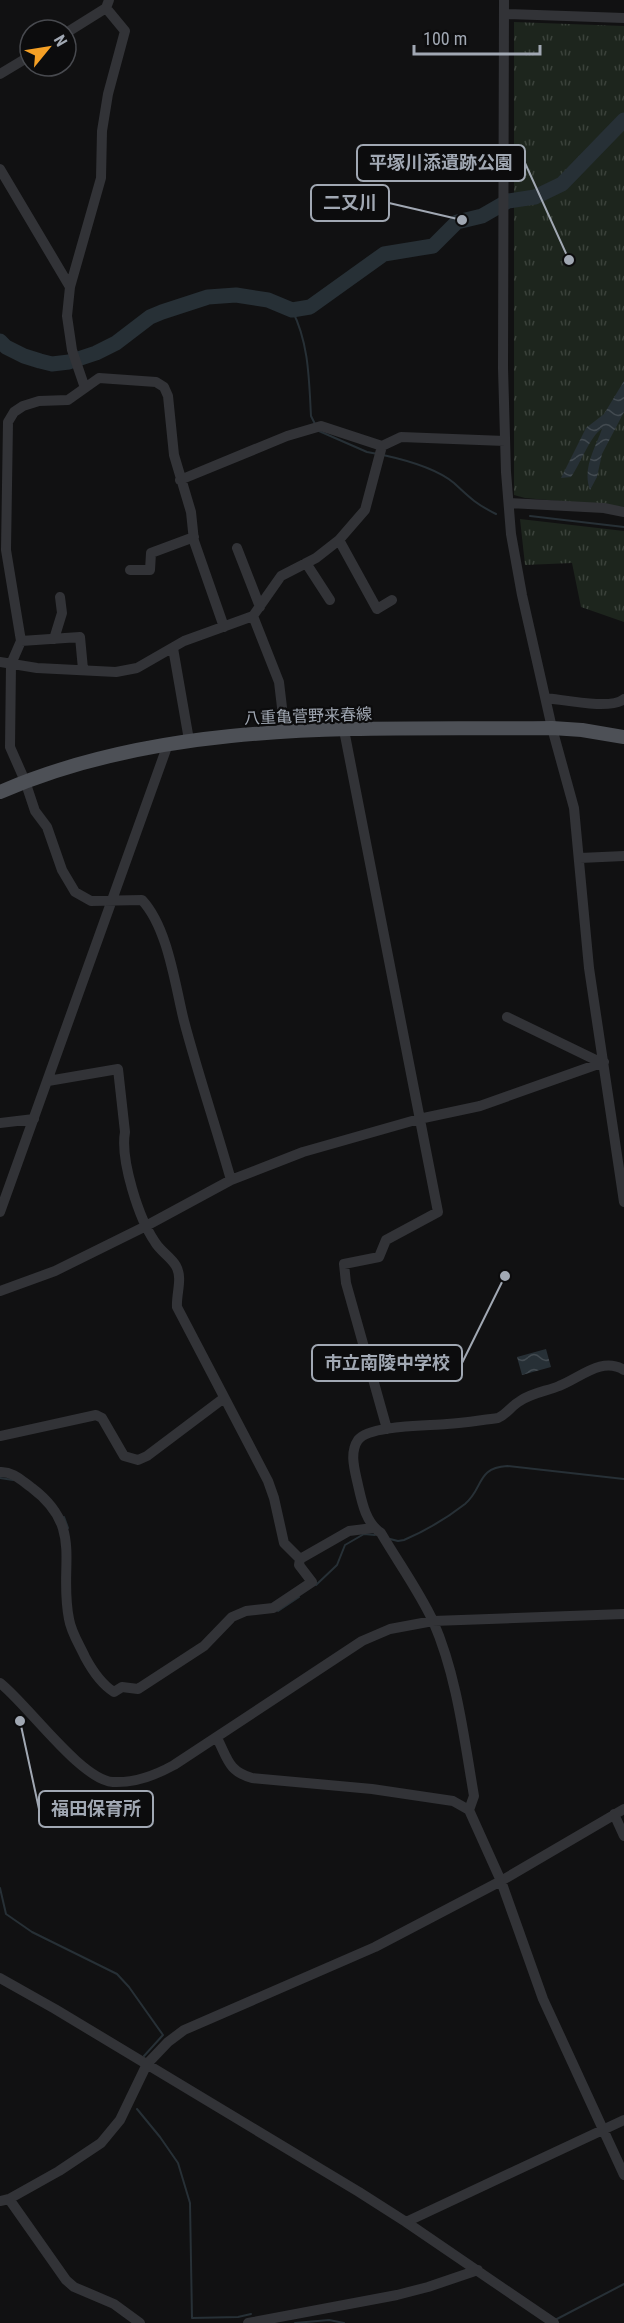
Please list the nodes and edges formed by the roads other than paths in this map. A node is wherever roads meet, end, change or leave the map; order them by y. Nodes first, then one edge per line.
1 (504, 0) edge
2 (107, 4) edge
3 (505, 14) junction
4 (624, 18) edge
5 (78, 25) edge
6 (18, 64) edge
7 (0, 75) edge
8 (0, 169) edge
9 (70, 287) junction
10 (85, 388) junction
11 (505, 441) junction
12 (382, 446) junction
13 (180, 480) junction
14 (509, 503) junction
15 (624, 512) edge
16 (194, 537) junction
17 (339, 540) junction
18 (237, 548) dead end
19 (3, 550) edge
20 (306, 563) junction
21 (130, 570) dead end
22 (60, 597) dead end
23 (330, 600) dead end
24 (392, 600) dead end
25 (257, 611) junction
26 (224, 627) junction
27 (54, 639) junction
28 (21, 641) junction
29 (173, 648) junction
30 (6, 663) edge
31 (83, 669) junction
32 (546, 698) junction
33 (624, 699) edge
34 (552, 728) junction
35 (344, 730) junction
36 (285, 733) junction
37 (624, 737) edge
38 (189, 740) junction
39 (168, 744) junction
40 (25, 781) junction
41 (0, 792) edge
42 (624, 856) edge
43 (580, 858) junction
44 (113, 901) junction
45 (507, 1017) dead end
46 (603, 1063) junction
47 (48, 1081) junction
48 (34, 1119) junction
49 (419, 1119) junction
50 (0, 1123) edge
51 (618, 1123) edge
52 (231, 1180) junction
53 (624, 1202) edge
54 (0, 1212) edge
55 (146, 1226) junction
56 (0, 1291) edge
57 (624, 1370) edge
58 (224, 1398) junction
59 (387, 1429) junction
60 (0, 1436) edge
61 (0, 1472) edge
62 (373, 1528) junction
63 (300, 1559) junction
64 (624, 1614) edge
65 (433, 1621) junction
66 (0, 1683) edge
67 (217, 1738) junction
68 (470, 1810) junction
69 (619, 1812) edge
70 (624, 1836) edge
71 (501, 1881) junction
72 (0, 1978) edge
73 (147, 2064) junction
74 (624, 2120) edge
75 (603, 2130) junction
76 (624, 2175) edge
77 (5, 2200) edge
78 (406, 2222) junction
79 (478, 2270) junction
80 (140, 2323) edge
81 (248, 2323) edge
82 (554, 2323) edge

1 - 3 street
2 - 5 street
2 - 9 street
3 - 4 street
3 - 11 street
6 - 7 street
8 - 9 street
9 - 10 street
10 - 13 street
10 - 19 street
11 - 12 street
11 - 14 street
12 - 13 street
12 - 17 street
13 - 16 street
14 - 15 street
14 - 32 street
16 - 21 street
16 - 26 street
17 - 20 street
17 - 24 street
18 - 25 street
19 - 28 street
20 - 23 street
20 - 25 street
22 - 27 street
25 - 26 street
25 - 36 street
26 - 29 street
27 - 28 street
27 - 31 street
28 - 30 street
29 - 31 street
29 - 38 street
30 - 31 street
30 - 40 street
32 - 33 street
32 - 34 street
34 - 35 main road, 八重亀菅野来春線
34 - 37 main road, 八重亀菅野来春線
34 - 43 street
35 - 36 main road, 八重亀菅野来春線
35 - 49 street
36 - 38 main road, 八重亀菅野来春線
38 - 39 main road, 八重亀菅野来春線
39 - 40 main road, 八重亀菅野来春線
39 - 44 street
40 - 41 main road, 八重亀菅野来春線
40 - 44 street
42 - 43 street
43 - 46 street
44 - 47 street
44 - 52 street
45 - 46 street
46 - 49 street
46 - 51 street
47 - 48 street
47 - 55 street
48 - 50 street
48 - 54 street
49 - 52 street
49 - 59 street
51 - 53 street
52 - 55 street
55 - 56 street
55 - 58 street
57 - 59 street
58 - 60 street
58 - 63 street
59 - 62 street
61 - 63 street
62 - 63 street
62 - 65 street
64 - 65 street
65 - 67 street
65 - 68 street
66 - 67 street
67 - 68 street
68 - 71 street
69 - 70 street
69 - 71 street
71 - 73 street
71 - 75 street
72 - 73 street
73 - 77 street
73 - 78 street
74 - 75 street
75 - 76 street
75 - 78 street
77 - 80 street
78 - 79 street
79 - 81 street
79 - 82 street

